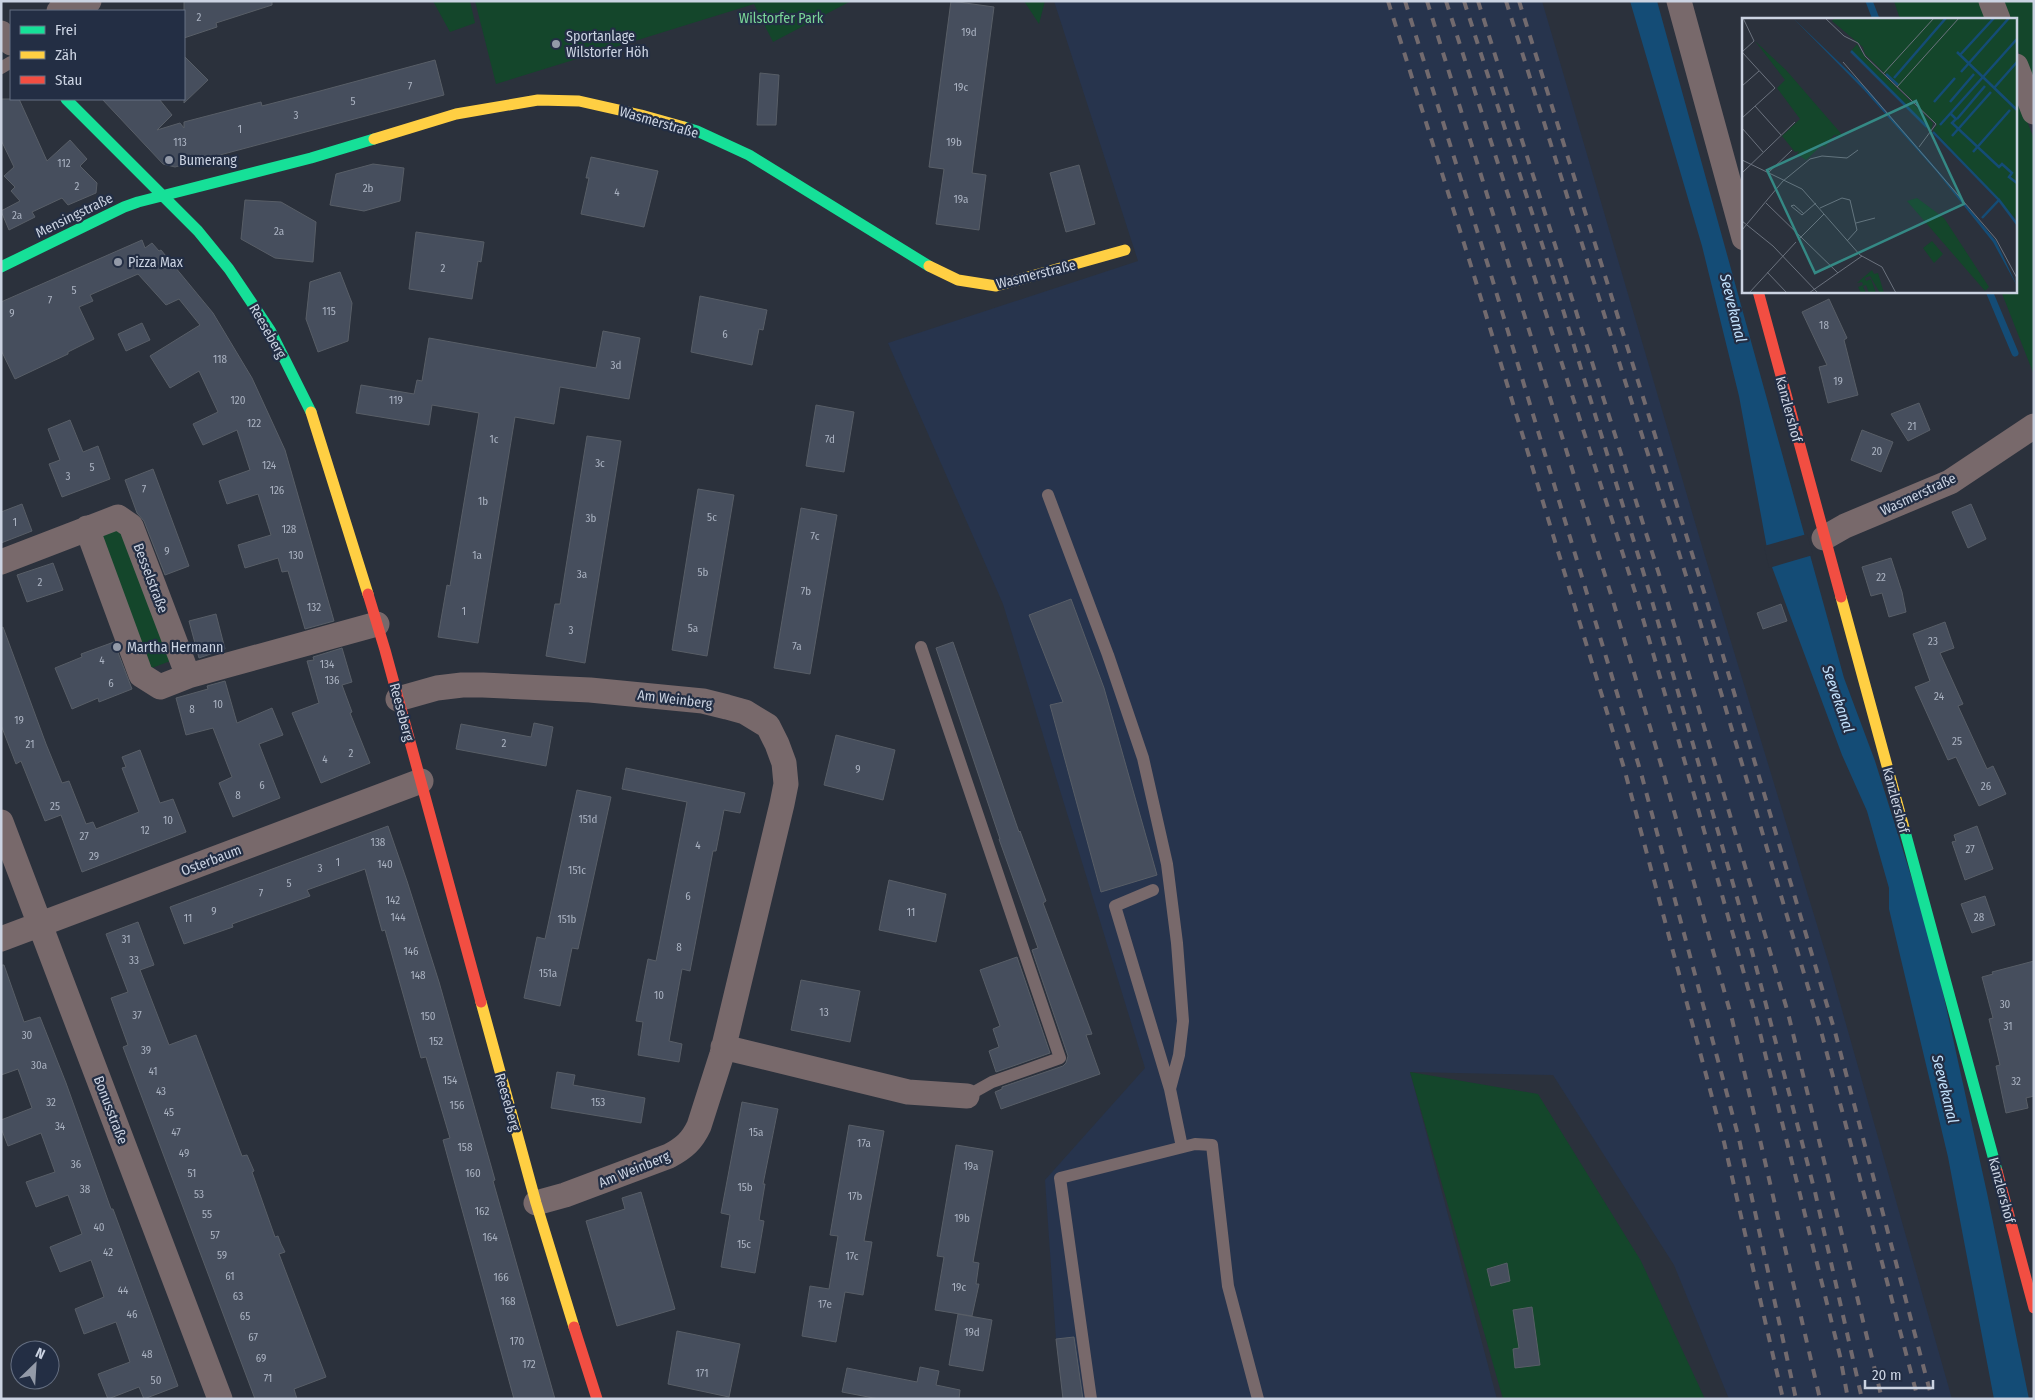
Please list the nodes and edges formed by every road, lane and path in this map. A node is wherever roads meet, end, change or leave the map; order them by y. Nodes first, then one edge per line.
1 (89, 1) edge
2 (1679, 1) edge
3 (1991, 1) edge
4 (62, 10) edge
5 (1998, 18) edge
6 (8, 42) edge
7 (1, 68) edge
8 (2018, 71) edge
9 (67, 100) edge
10 (2034, 112) edge
11 (162, 196) junction
12 (1742, 231) edge
13 (1125, 250) dead end
14 (1, 267) edge
15 (1758, 292) edge
16 (2034, 426) edge
17 (1048, 495) dead end
18 (86, 528) junction
19 (1824, 538) junction
20 (1, 562) edge
21 (377, 624) junction
22 (921, 647) dead end
23 (188, 676) junction
24 (398, 699) junction
25 (421, 781) junction
26 (1, 822) edge
27 (1153, 890) dead end
28 (41, 925) junction
29 (1, 939) edge
30 (723, 1047) junction
31 (1170, 1089) junction
32 (967, 1096) joint
33 (1182, 1147) junction
34 (536, 1203) junction
35 (2034, 1308) edge
36 (220, 1399) edge
37 (597, 1399) edge
38 (1091, 1399) edge
39 (1258, 1399) edge

1 - 4 street
2 - 12 street
3 - 5 street
6 - 7 lane
8 - 10 street
9 - 11 street, Reeseberg
11 - 13 street, Wasmerstraße
11 - 14 street, Mensingstraße
11 - 21 street, Reeseberg
15 - 19 street, Kanzlershof
16 - 19 street, Wasmerstraße
17 - 31 lane
18 - 20 street, Besselstraße
18 - 23 street
18 - 23 street, Besselstraße
19 - 35 street, Kanzlershof
21 - 23 street
21 - 24 street, Reeseberg
22 - 32 lane
24 - 25 street, Reeseberg
24 - 30 street, Am Weinberg
25 - 28 street, Osterbaum
25 - 34 street, Reeseberg
26 - 28 street, Bonusstraße
27 - 31 lane
28 - 29 street, Osterbaum
28 - 36 street, Bonusstraße
30 - 32 street
30 - 34 street, Am Weinberg
31 - 33 lane
33 - 38 lane
33 - 39 lane
34 - 37 street, Reeseberg

